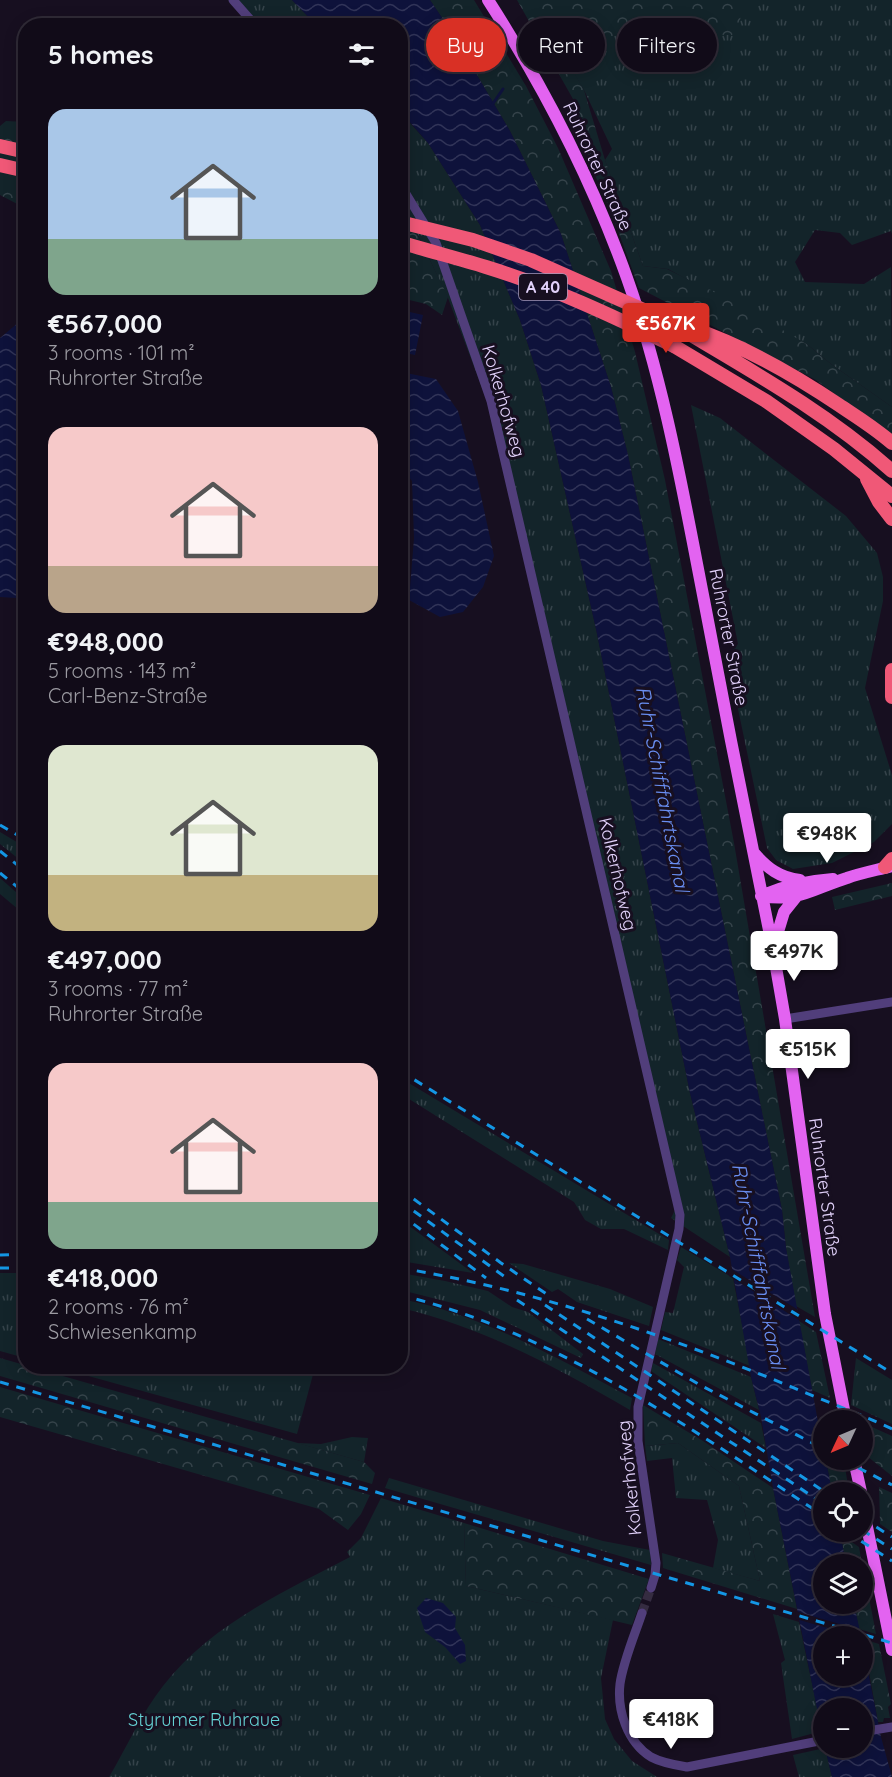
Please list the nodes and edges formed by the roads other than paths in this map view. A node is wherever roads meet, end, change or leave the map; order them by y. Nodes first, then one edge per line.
1 (233, 0) edge
2 (488, 0) edge
3 (249, 18) edge
4 (0, 146) edge
5 (18, 150) edge
6 (0, 165) edge
7 (18, 169) edge
8 (408, 197) edge
9 (408, 224) edge
10 (408, 245) edge
11 (666, 320) junction
12 (892, 442) edge
13 (892, 471) edge
14 (864, 472) junction
15 (892, 496) edge
16 (892, 519) edge
17 (892, 670) edge
18 (892, 697) edge
19 (753, 852) junction
20 (890, 864) edge
21 (846, 878) junction
22 (810, 881) junction
23 (761, 896) junction
24 (796, 897) junction
25 (773, 950) junction
26 (892, 1002) edge
27 (785, 1019) junction
28 (844, 1410) edge
29 (870, 1542) edge
30 (651, 1588) tunnel mouth
31 (640, 1618) tunnel mouth
32 (892, 1650) edge
33 (892, 1727) edge
34 (873, 1730) edge
35 (813, 1742) edge

1 - 3 street
2 - 19 main road, Ruhrorter Straße
4 - 5 highway
6 - 7 highway
8 - 30 street, Kolkerhofweg
9 - 11 highway, A 40, bridge
10 - 14 highway, A 40, bridge
11 - 12 highway
11 - 13 highway, A 40
14 - 15 highway, A 40
14 - 16 highway
17 - 18 highway
19 - 22 main road
19 - 23 main road, Ruhrorter Straße
20 - 21 main road
21 - 22 main road
21 - 24 main road
22 - 23 main road
23 - 24 main road
23 - 25 main road, Ruhrorter Straße
24 - 25 main road
25 - 27 main road, Ruhrorter Straße
26 - 27 street
27 - 28 main road, Ruhrorter Straße
29 - 32 main road
31 - 35 street
33 - 34 street

